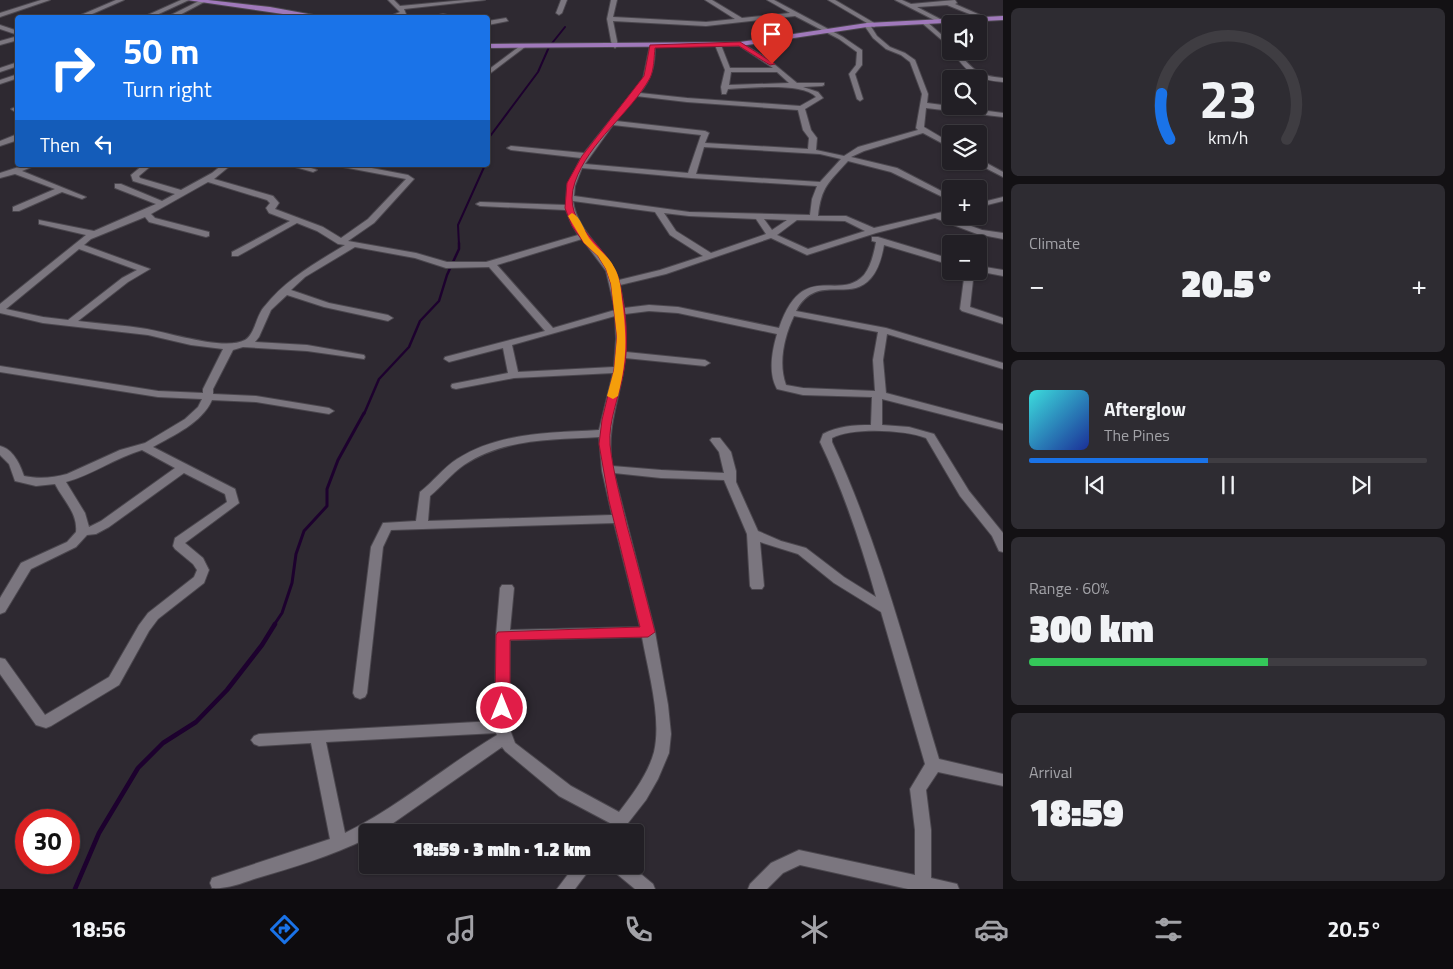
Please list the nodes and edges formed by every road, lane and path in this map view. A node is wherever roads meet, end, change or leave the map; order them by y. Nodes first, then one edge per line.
1 (47, 0) edge
2 (121, 0) edge
3 (188, 0) edge
4 (391, 0) edge
5 (482, 0) edge
6 (564, 0) edge
7 (614, 0) edge
8 (708, 0) edge
9 (770, 0) edge
10 (831, 0) edge
11 (898, 0) edge
12 (202, 1) edge
13 (950, 2) edge
14 (909, 6) junction
15 (400, 8) junction
16 (0, 9) edge
17 (10, 11) junction
18 (558, 13) dead end
19 (794, 14) junction
20 (0, 15) edge
21 (84, 15) edge
22 (151, 15) edge
23 (174, 15) edge
24 (302, 15) edge
25 (398, 15) edge
26 (978, 15) edge
27 (987, 18) edge
28 (1003, 18) edge
29 (610, 19) junction
30 (506, 20) dead end
31 (741, 20) junction
32 (940, 21) joint
33 (924, 22) junction
34 (490, 23) edge
35 (870, 25) junction
36 (0, 27) edge
37 (827, 30) junction
38 (15, 32) edge
39 (942, 38) edge
40 (15, 39) edge
41 (0, 43) edge
42 (740, 44) junction
43 (718, 45) junction
44 (490, 46) edge
45 (615, 46) junction
46 (652, 46) junction
47 (522, 47) junction
48 (962, 60) edge
49 (15, 65) edge
50 (0, 70) edge
51 (728, 70) junction
52 (779, 70) junction
53 (490, 71) edge
54 (15, 77) edge
55 (1003, 80) edge
56 (0, 82) edge
57 (822, 84) dead end
58 (793, 85) junction
59 (724, 86) junction
60 (635, 94) junction
61 (860, 99) dead end
62 (723, 102) junction
63 (923, 105) junction
64 (801, 108) junction
65 (1003, 115) edge
66 (612, 122) junction
67 (922, 131) junction
68 (15, 138) edge
69 (942, 141) edge
70 (3, 143) edge
71 (701, 145) junction
72 (511, 148) dead end
73 (812, 151) junction
74 (586, 156) junction
75 (845, 159) junction
76 (580, 166) junction
77 (987, 166) edge
78 (26, 167) edge
79 (145, 167) edge
80 (225, 167) edge
81 (300, 167) edge
82 (362, 167) edge
83 (313, 170) dead end
84 (15, 171) junction
85 (1003, 175) edge
86 (0, 176) edge
87 (691, 176) junction
88 (206, 179) junction
89 (822, 184) junction
90 (118, 186) dead end
91 (62, 189) junction
92 (181, 193) junction
93 (942, 194) edge
94 (82, 197) dead end
95 (1003, 199) edge
96 (994, 202) junction
97 (569, 203) junction
98 (987, 203) edge
99 (162, 204) junction
100 (480, 204) dead end
101 (1003, 207) edge
102 (16, 209) dead end
103 (658, 210) junction
104 (146, 213) junction
105 (942, 214) edge
106 (758, 216) junction
107 (934, 216) junction
108 (796, 217) junction
109 (814, 218) junction
110 (297, 220) junction
111 (42, 222) dead end
112 (873, 231) junction
113 (94, 234) junction
114 (206, 234) dead end
115 (771, 235) junction
116 (862, 235) junction
117 (583, 236) junction
118 (1003, 236) edge
119 (881, 241) junction
120 (340, 242) junction
121 (352, 245) junction
122 (78, 246) junction
123 (235, 254) dead end
124 (709, 256) junction
125 (942, 259) edge
126 (491, 264) junction
127 (987, 271) edge
128 (1003, 274) edge
129 (969, 280) edge
130 (615, 284) junction
131 (284, 291) junction
132 (0, 310) edge
133 (618, 312) junction
134 (791, 313) junction
135 (388, 318) dead end
136 (1003, 321) edge
137 (70, 323) junction
138 (883, 330) junction
139 (550, 332) junction
140 (783, 332) junction
141 (242, 344) junction
142 (507, 344) junction
143 (229, 347) junction
144 (621, 355) junction
145 (360, 356) dead end
146 (449, 359) dead end
147 (705, 363) dead end
148 (1003, 366) edge
149 (0, 369) edge
150 (619, 370) junction
151 (514, 375) junction
152 (456, 386) dead end
153 (879, 395) junction
154 (208, 398) junction
155 (329, 411) dead end
156 (1003, 427) edge
157 (876, 429) junction
158 (605, 434) junction
159 (716, 440) dead end
160 (144, 447) junction
161 (0, 449) edge
162 (183, 468) junction
163 (609, 469) junction
164 (729, 477) junction
165 (59, 480) junction
166 (620, 519) junction
167 (422, 525) junction
168 (84, 531) junction
169 (753, 534) junction
170 (1003, 548) edge
171 (757, 586) dead end
172 (507, 588) dead end
173 (0, 609) edge
174 (886, 609) junction
175 (648, 632) junction
176 (503, 635) junction
177 (0, 663) edge
178 (360, 693) dead end
179 (504, 732) junction
180 (318, 737) junction
181 (259, 740) dead end
182 (933, 764) junction
183 (1003, 780) edge
184 (613, 824) edge
185 (619, 824) edge
186 (339, 843) junction
187 (578, 874) edge
188 (629, 874) edge
189 (218, 882) dead end
190 (923, 884) junction
191 (565, 889) edge
192 (648, 889) edge
193 (756, 889) edge
194 (951, 889) edge

1 - 17 street
2 - 21 street
3 - 12 main road
3 - 22 street
4 - 15 street
5 - 15 street
6 - 18 street
7 - 29 street
8 - 31 street
9 - 19 street
10 - 35 street
11 - 14 street
12 - 23 street
12 - 24 main road
13 - 14 street
13 - 26 street
14 - 32 street
15 - 25 street
16 - 17 street
17 - 20 street
19 - 31 street
19 - 37 street
27 - 28 main road
29 - 31 street
29 - 45 street
30 - 34 street
32 - 33 main road
33 - 35 main road
33 - 39 street
35 - 37 main road
35 - 63 street
36 - 38 street
37 - 42 main road
37 - 61 street
40 - 41 street
42 - 43 main road
42 - 52 street
43 - 46 main road
43 - 51 street
44 - 47 main road
45 - 46 main road
45 - 47 main road
46 - 60 street
47 - 53 street
48 - 55 street
49 - 50 street
51 - 52 street
51 - 59 street
52 - 58 street
54 - 56 street
57 - 58 street
58 - 59 street
58 - 64 street
59 - 62 street
60 - 62 street
60 - 66 street
62 - 64 street
63 - 65 street
63 - 67 street
64 - 73 street
66 - 71 street
66 - 74 street
67 - 69 street
67 - 75 street
68 - 70 street
71 - 73 street
71 - 87 street
72 - 74 street
73 - 75 street
74 - 76 street
75 - 89 street
75 - 93 street
76 - 87 street
76 - 97 street
77 - 85 street
78 - 84 street
79 - 92 street
80 - 88 street
81 - 83 street
82 - 120 street
84 - 86 street
84 - 91 street
87 - 89 street
88 - 92 street
88 - 110 street
89 - 109 street
90 - 99 street
91 - 94 street
91 - 102 street
92 - 99 street
95 - 96 street
96 - 98 street
96 - 101 street
97 - 100 street
97 - 103 street
97 - 117 street
99 - 104 street
103 - 106 street
103 - 124 street
104 - 113 street
104 - 114 street
105 - 107 street
106 - 108 street
106 - 115 street
107 - 112 street
107 - 118 street
108 - 109 street
108 - 115 street
109 - 112 street
110 - 120 street
110 - 123 street
111 - 113 street
112 - 116 street
113 - 122 street
115 - 116 street
115 - 124 street
116 - 119 street
117 - 126 street
117 - 130 street
119 - 125 street
119 - 134 street
120 - 121 street
121 - 126 street
121 - 131 street
122 - 132 street
122 - 137 street
124 - 130 street
126 - 139 street
127 - 128 street
129 - 136 street
130 - 133 street
131 - 135 street
131 - 141 street
132 - 137 street
133 - 139 street
133 - 140 street
133 - 144 street
134 - 138 street
134 - 140 street
137 - 143 street
138 - 148 street
138 - 153 street
139 - 142 street
140 - 153 street
141 - 143 street
141 - 145 street
142 - 146 street
142 - 151 street
143 - 154 street
144 - 147 street
144 - 150 street
149 - 154 street
150 - 151 street
150 - 158 street
151 - 152 street
153 - 156 street
153 - 157 street
154 - 155 street
154 - 160 street
157 - 170 street
157 - 174 street
158 - 163 street
158 - 167 street
159 - 164 street
160 - 162 street
160 - 165 street
161 - 165 street
162 - 168 street
162 - 177 street
163 - 164 street
163 - 166 street
164 - 169 street
165 - 168 street
166 - 167 street
166 - 175 street
167 - 178 street
168 - 173 street
169 - 171 street
169 - 174 street
172 - 176 street
174 - 182 street
175 - 176 street
175 - 185 street
176 - 179 street
179 - 180 street
179 - 184 street
179 - 186 street
180 - 181 street
180 - 186 street
182 - 183 street
182 - 190 street
186 - 189 street
187 - 191 street
188 - 192 street
190 - 193 street
190 - 194 street

